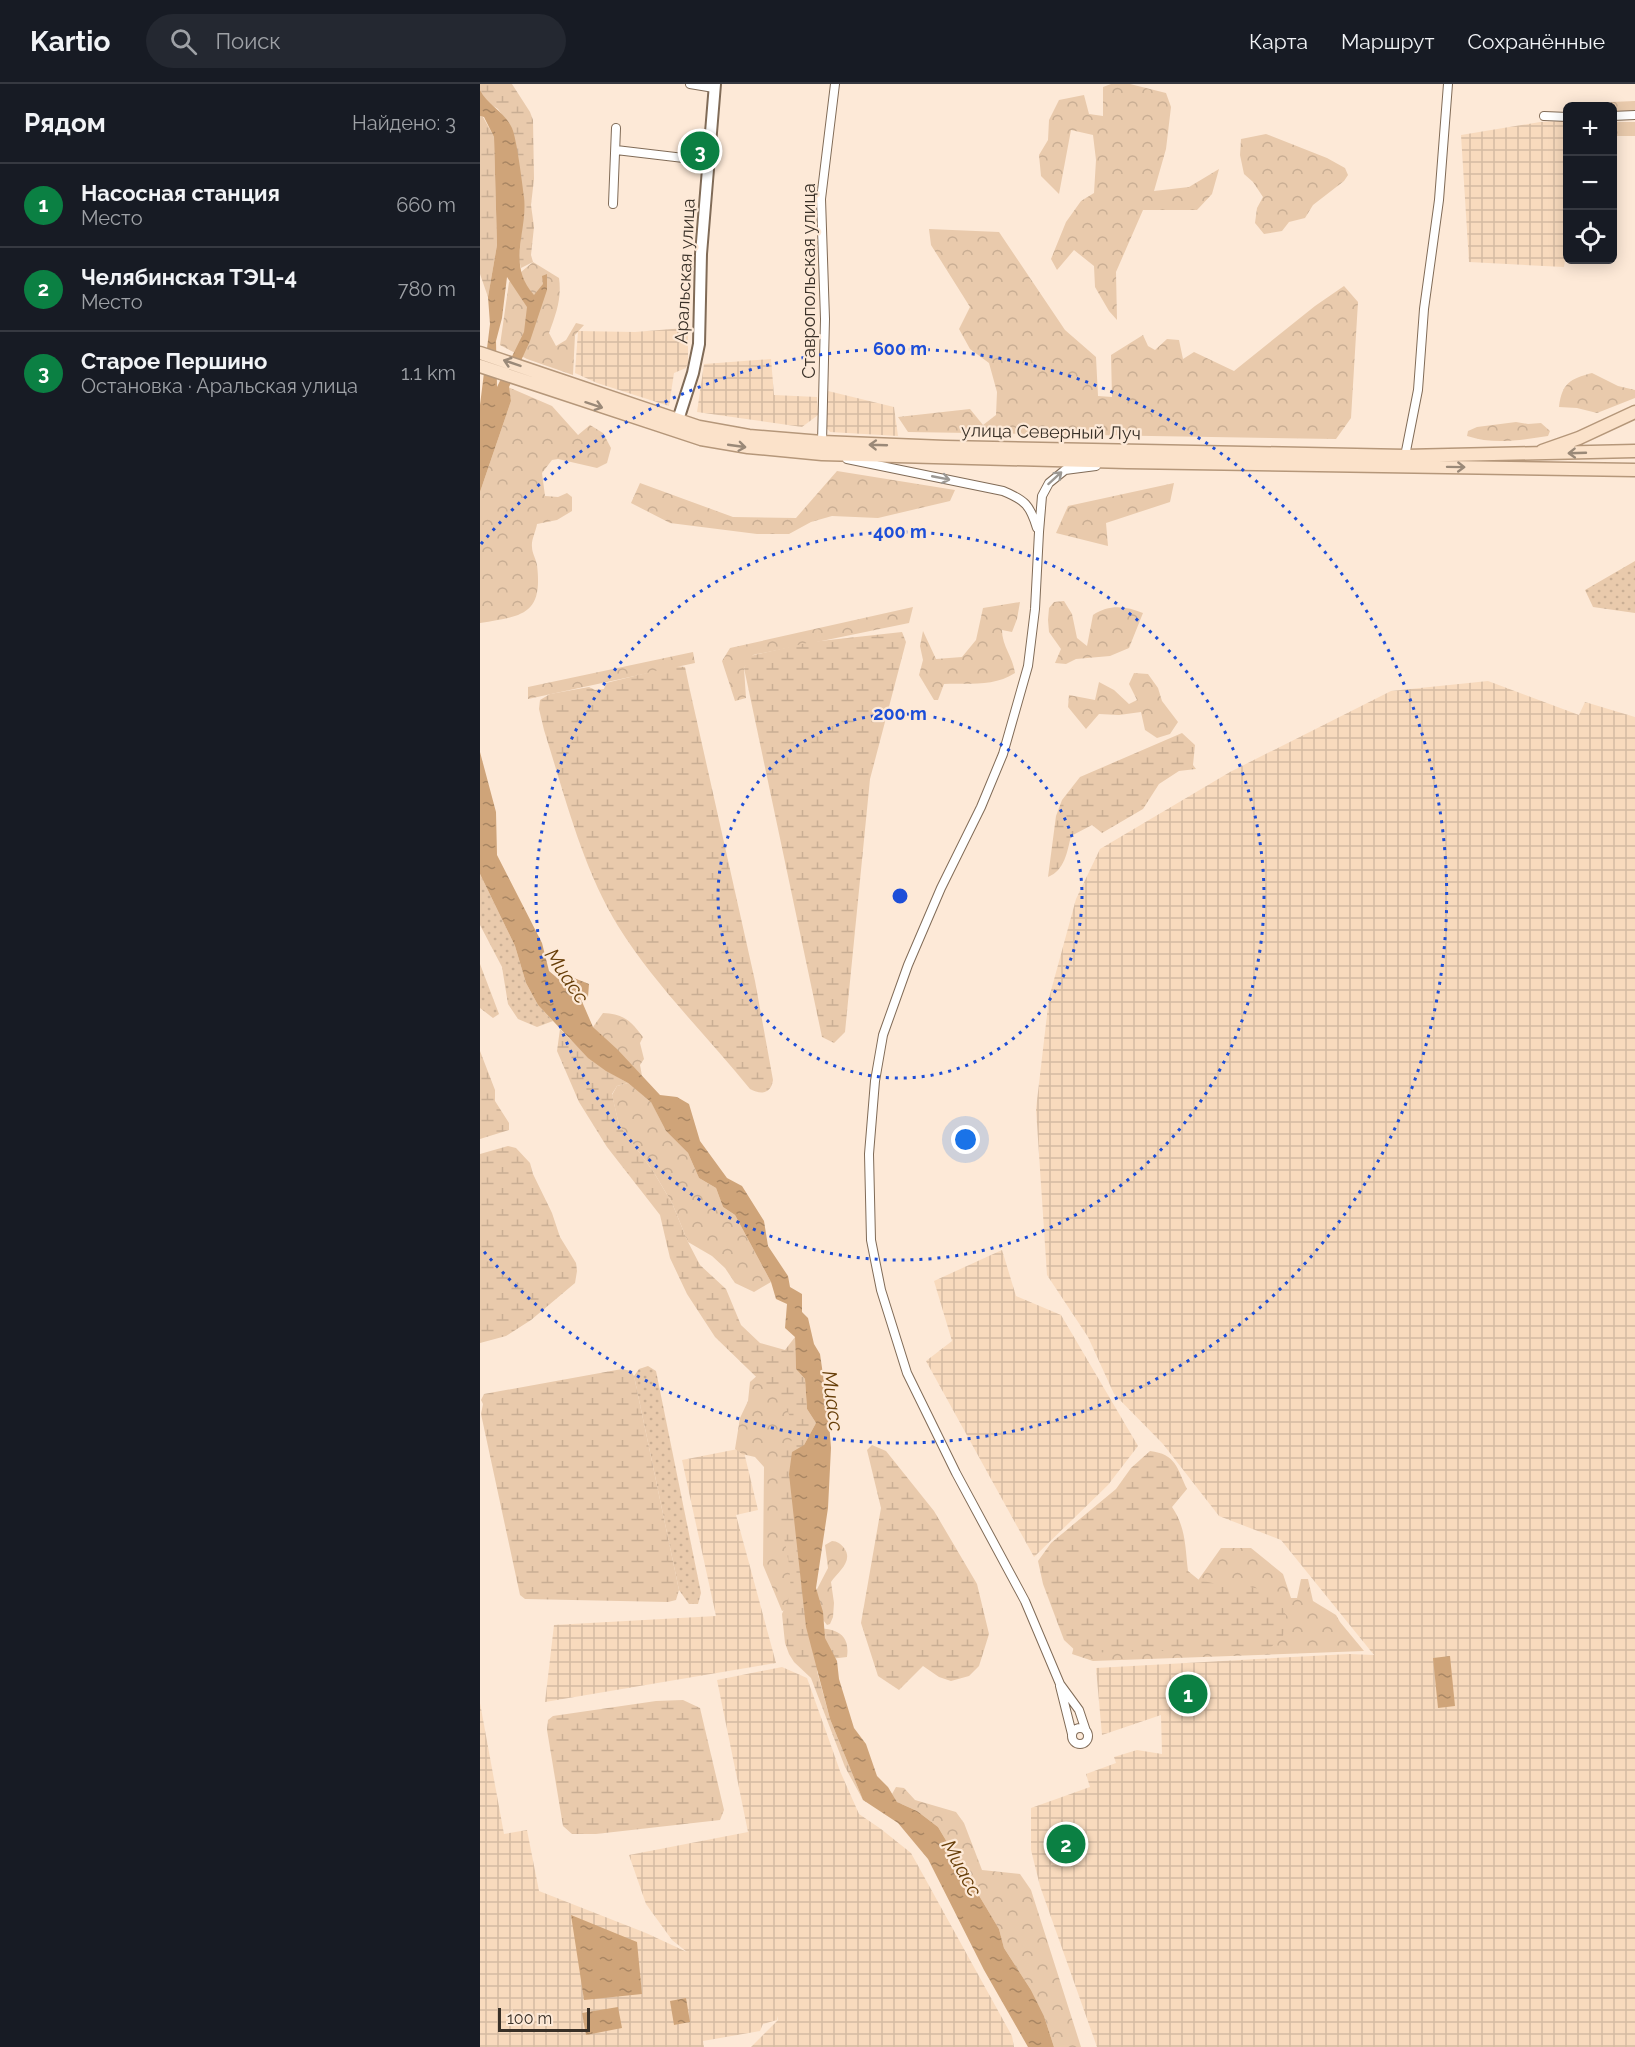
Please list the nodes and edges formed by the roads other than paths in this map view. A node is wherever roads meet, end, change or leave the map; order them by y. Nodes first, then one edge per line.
1 (690, 84) edge
2 (835, 84) edge
3 (1448, 84) edge
4 (715, 86) edge
5 (1635, 115) edge
6 (1544, 116) dead end
7 (1617, 116) edge
8 (1563, 117) edge
9 (616, 128) dead end
10 (616, 150) junction
11 (709, 161) junction
12 (613, 204) dead end
13 (480, 353) edge
14 (480, 366) edge
15 (1635, 412) edge
16 (678, 420) junction
17 (822, 448) junction
18 (1635, 451) edge
19 (1531, 455) junction
20 (1405, 456) junction
21 (1127, 462) junction
22 (1635, 470) edge
23 (1039, 532) junction
24 (1060, 1684) junction
25 (1086, 1731) junction
26 (1071, 1734) junction

1 - 4 street
2 - 17 street, Ставропольская улица
3 - 20 street
4 - 11 street, Аральская улица
5 - 7 street
6 - 8 street
9 - 10 street
10 - 11 street
10 - 12 street
11 - 16 street, Аральская улица
16 -> 13 main road, улица Северный Луч
14 -> 17 main road, улица Северный Луч
15 - 19 main road
16 - 17 main road, улица Северный Луч
20 -> 17 main road, улица Северный Луч
17 - 21 main road, улица Северный Луч
17 -> 23 street
18 -> 19 main road, улица Северный Луч
19 - 20 main road, улица Северный Луч
21 -> 22 main road, улица Северный Луч
23 -> 21 street
23 - 24 street
24 - 25 street
24 - 26 street
25 - 26 street
25 - 26 street

